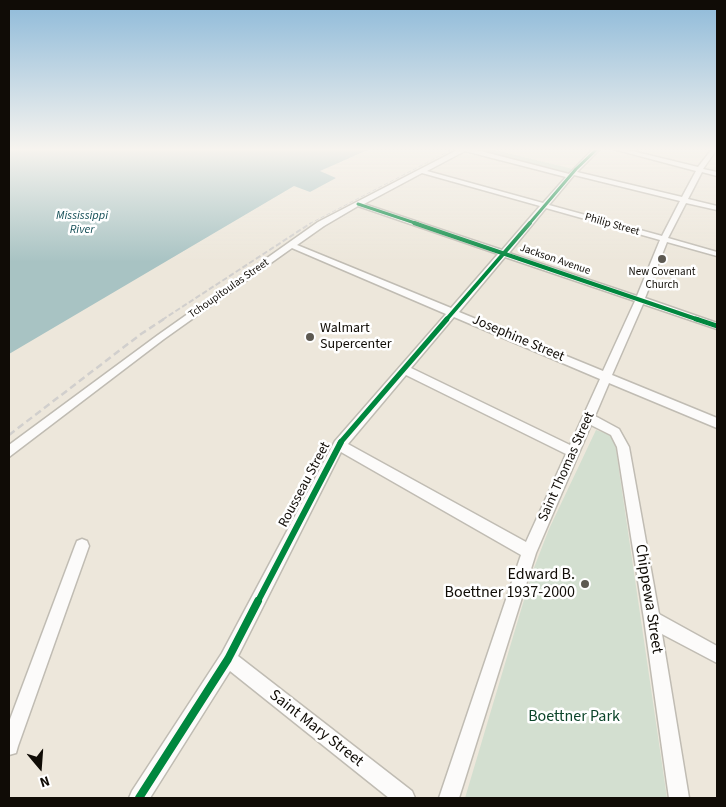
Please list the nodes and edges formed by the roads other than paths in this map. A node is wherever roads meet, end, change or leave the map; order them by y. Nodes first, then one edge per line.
1 (391, 187) edge
2 (477, 187) edge
3 (562, 187) edge
4 (632, 187) edge
5 (691, 187) edge
6 (684, 199) junction
7 (361, 202) junction
8 (546, 206) junction
9 (717, 208) edge
10 (664, 239) junction
11 (290, 245) junction
12 (506, 251) junction
13 (717, 254) edge
14 (641, 297) junction
15 (453, 312) junction
16 (717, 320) edge
17 (717, 326) edge
18 (404, 369) junction
19 (606, 376) junction
20 (588, 418) junction
21 (717, 423) edge
22 (339, 445) junction
23 (9, 452) edge
24 (573, 452) junction
25 (82, 546) dead end
26 (529, 552) junction
27 (652, 618) junction
28 (717, 655) edge
29 (228, 659) junction
30 (9, 746) edge
31 (140, 798) edge
32 (405, 798) edge
33 (449, 798) edge
34 (679, 798) edge

1 - 7 street, Tchoupitoulas Street
2 - 8 street, Philip Street
3 - 8 street, Rousseau Street
4 - 6 street
5 - 6 street, Saint Thomas Street
6 - 9 street
6 - 10 street, Saint Thomas Street
7 - 11 street, Tchoupitoulas Street
7 - 12 street, Jackson Avenue
8 - 10 street, Philip Street
8 - 12 street, Rousseau Street
10 - 13 street, Philip Street
10 - 14 street, Saint Thomas Street
11 - 15 street, Josephine Street
11 - 23 street, Tchoupitoulas Street
12 - 14 street, Jackson Avenue
12 - 15 street, Rousseau Street
14 - 16 street, Jackson Avenue
14 - 17 street, Jackson Avenue
14 - 19 street, Saint Thomas Street
15 - 18 street, Rousseau Street
15 - 19 street, Josephine Street
18 - 22 street, Rousseau Street
18 - 24 street
19 - 20 street, Saint Thomas Street
19 - 21 street, Josephine Street
20 - 24 street, Saint Thomas Street
20 - 27 street, Chippewa Street
22 - 26 street
22 - 29 street, Rousseau Street
24 - 26 street, Saint Thomas Street
25 - 30 street
26 - 33 street, Saint Thomas Street
27 - 28 street
27 - 34 street, Chippewa Street
29 - 31 street, Rousseau Street
29 - 32 street, Saint Mary Street

